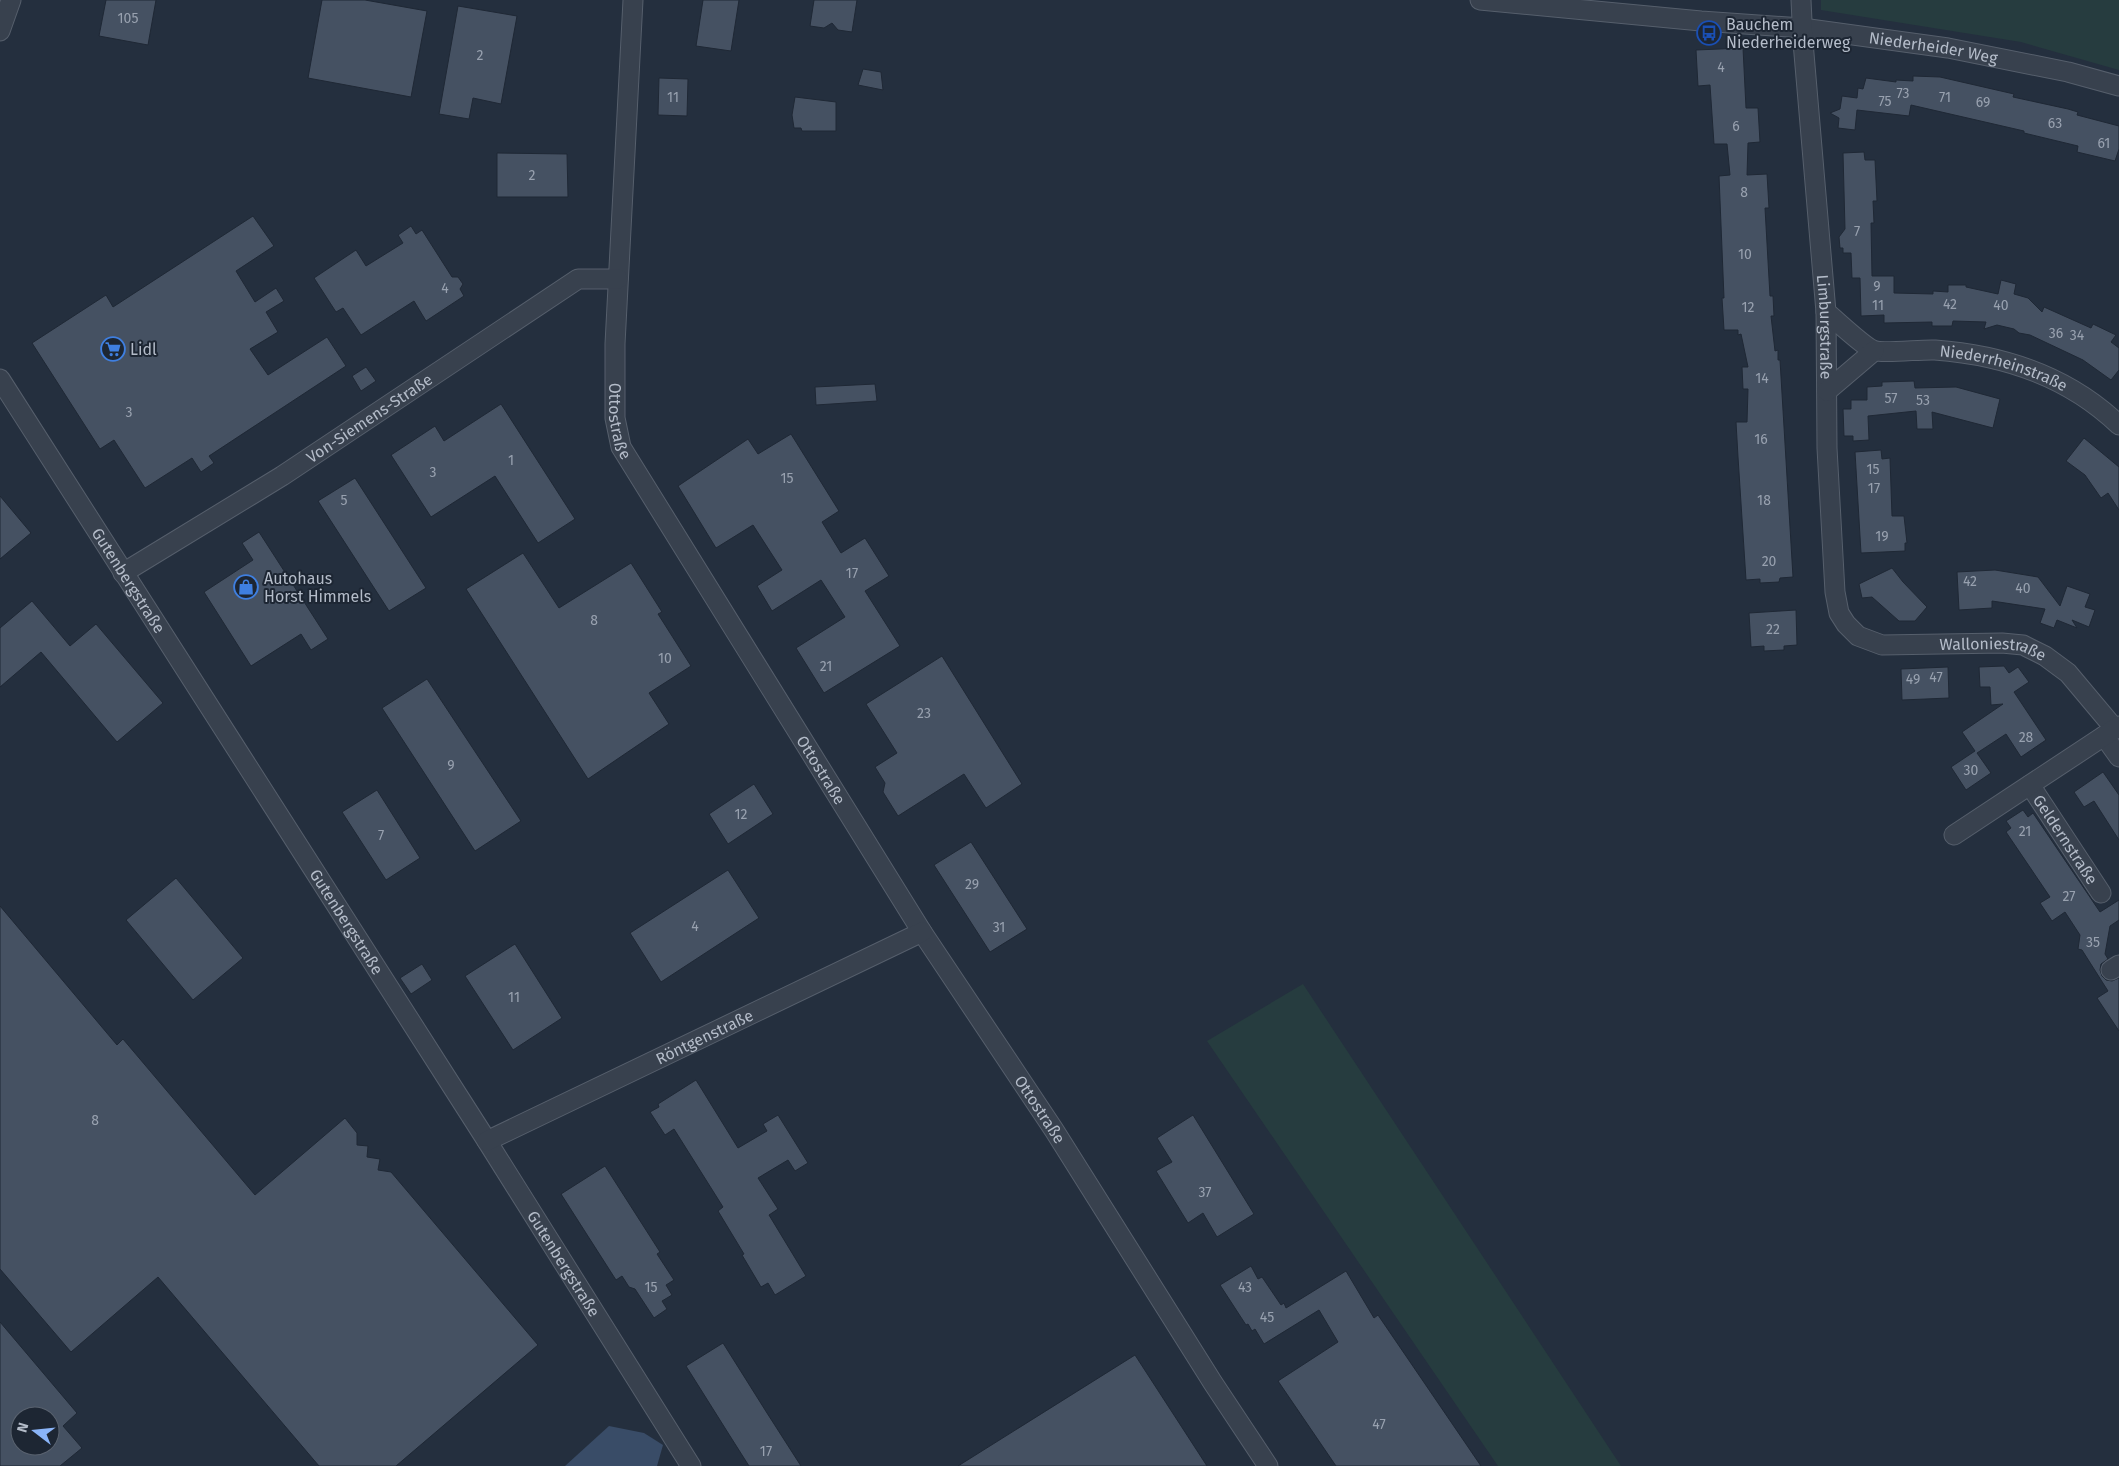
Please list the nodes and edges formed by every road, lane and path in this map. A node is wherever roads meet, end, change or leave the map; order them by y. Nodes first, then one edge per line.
1 (10, 0) edge
2 (633, 0) edge
3 (1480, 0) edge
4 (1801, 0) edge
5 (1802, 28) junction
6 (0, 31) edge
7 (2119, 86) edge
8 (618, 279) junction
9 (1826, 312) junction
10 (1874, 351) junction
11 (0, 379) edge
12 (1827, 391) junction
13 (2119, 425) edge
14 (123, 573) junction
15 (1846, 624) joint
16 (2112, 730) edge
17 (2119, 757) edge
18 (2030, 785) junction
19 (1954, 835) dead end
20 (2101, 893) dead end
21 (922, 932) junction
22 (487, 1141) junction
23 (691, 1466) edge
24 (1268, 1466) edge

1 - 6 street
2 - 8 street, Ottostraße
3 - 5 street, Niederheider Weg
4 - 5 street, Limburgstraße
5 - 7 street, Niederheider Weg
5 - 9 street, Limburgstraße
8 - 14 street, Von-Siemens-Straße
8 - 21 street, Ottostraße
9 - 10 street
9 - 12 street, Limburgstraße
10 - 12 street
10 - 13 street, Niederrheinstraße
11 - 14 street, Gutenbergstraße
12 - 15 street, Limburgstraße
14 - 22 street, Gutenbergstraße
15 - 16 street, Walloniestraße
16 - 17 street, Walloniestraße
16 - 18 street, Geldernstraße
18 - 19 street, Geldernstraße
18 - 20 street, Geldernstraße
21 - 22 street, Röntgenstraße
21 - 24 street, Ottostraße
22 - 23 street, Gutenbergstraße

